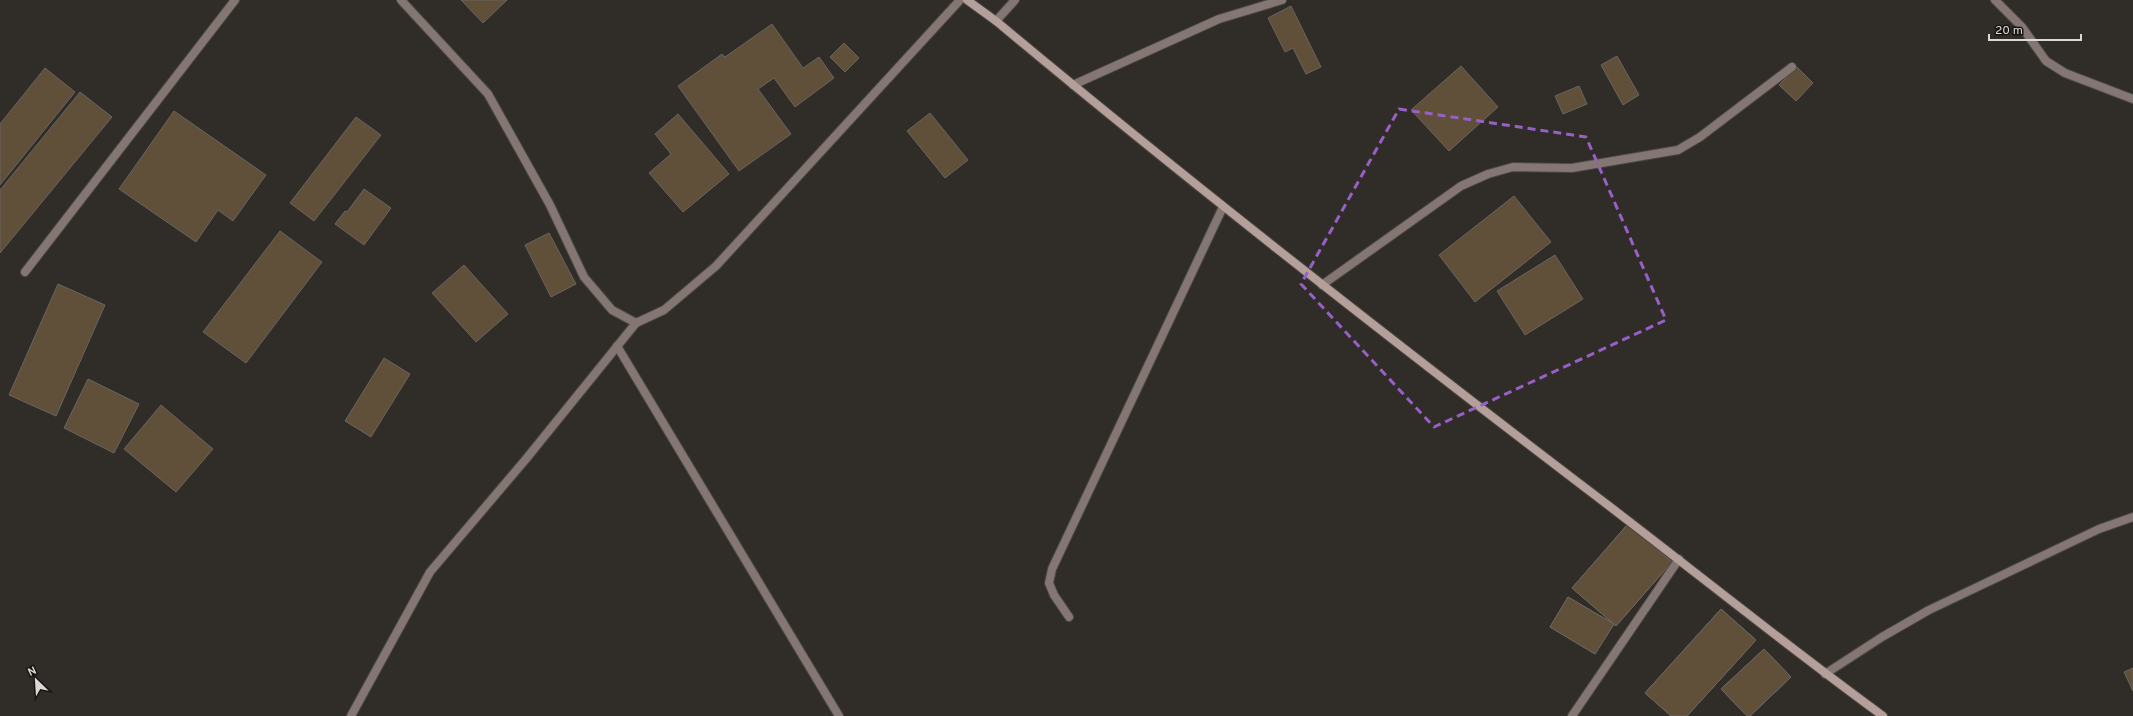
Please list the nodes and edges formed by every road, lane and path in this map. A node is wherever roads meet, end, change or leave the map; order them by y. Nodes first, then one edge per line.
1 (235, 0) edge
2 (401, 0) edge
3 (960, 0) edge
4 (967, 0) edge
5 (1015, 0) edge
6 (1282, 0) edge
7 (1995, 0) edge
8 (996, 21) junction
9 (1792, 67) dead end
10 (1073, 85) junction
11 (2133, 99) edge
12 (1223, 207) junction
13 (25, 272) dead end
14 (1322, 285) junction
15 (636, 323) junction
16 (618, 346) junction
17 (2133, 517) edge
18 (1679, 559) junction
19 (1068, 617) dead end
20 (1825, 674) junction
21 (351, 716) edge
22 (839, 716) edge
23 (1572, 716) edge
24 (1882, 716) edge

1 - 13 street
2 - 15 street
3 - 15 street
4 - 8 street
5 - 8 street
6 - 10 street
7 - 11 street
8 - 10 street
9 - 14 street
10 - 12 street
12 - 14 street
12 - 19 street
14 - 18 street
15 - 16 street
16 - 21 street
16 - 22 street
17 - 20 street
18 - 20 street
18 - 23 street
20 - 24 street

